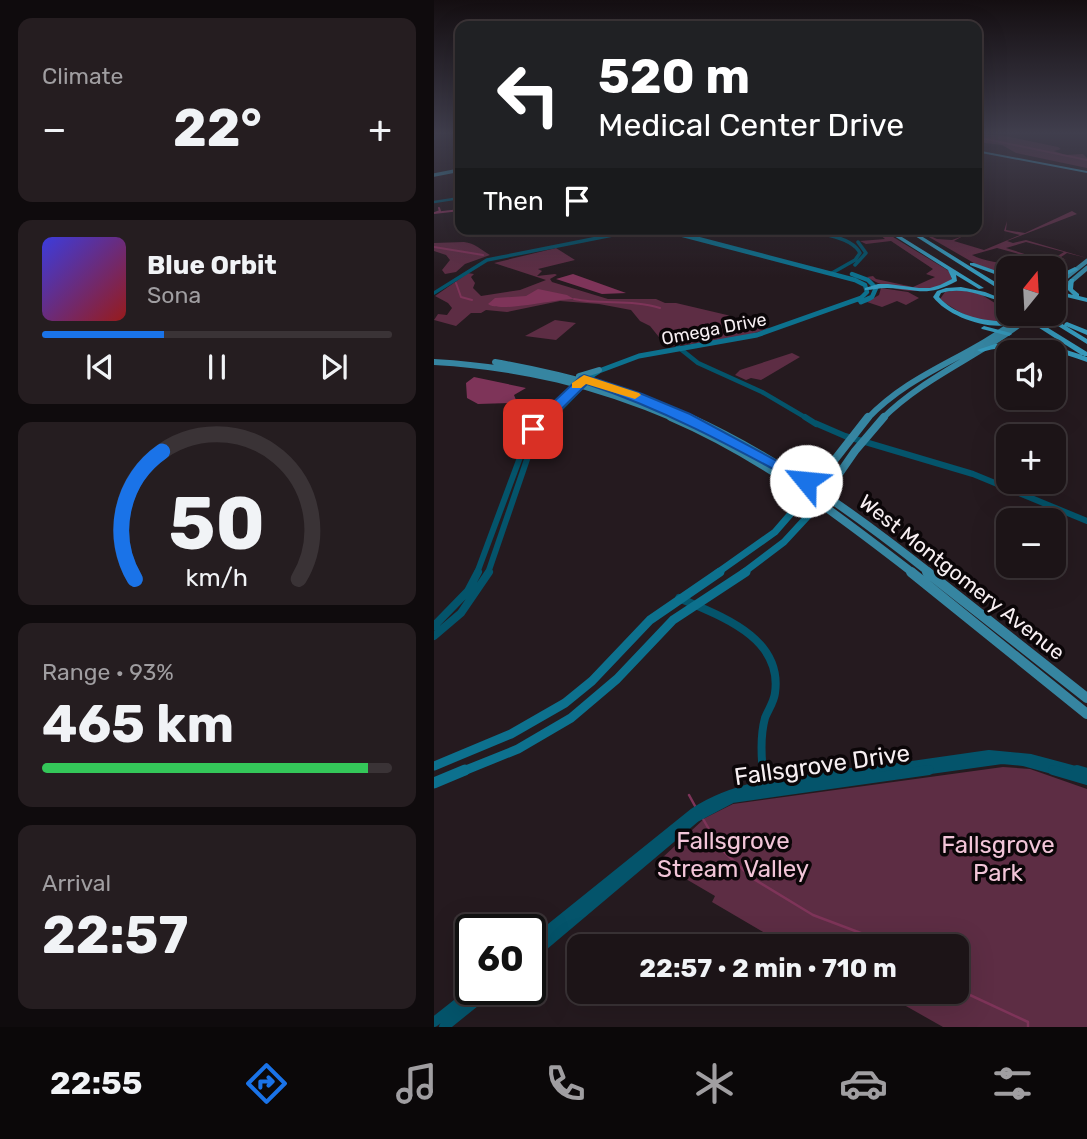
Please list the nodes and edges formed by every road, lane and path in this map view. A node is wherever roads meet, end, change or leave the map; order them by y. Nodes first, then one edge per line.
1 (455, 199) edge
2 (434, 202) edge
3 (599, 235) edge
4 (613, 235) edge
5 (685, 235) edge
6 (699, 235) edge
7 (828, 235) edge
8 (898, 235) edge
9 (899, 235) edge
10 (916, 235) edge
11 (921, 235) edge
12 (948, 252) junction
13 (1087, 261) edge
14 (1087, 268) edge
15 (1075, 269) junction
16 (951, 270) junction
17 (838, 272) junction
18 (996, 273) edge
19 (1066, 273) edge
20 (1066, 279) edge
21 (1072, 279) junction
22 (996, 283) edge
23 (996, 284) edge
24 (1066, 284) edge
25 (444, 285) junction
26 (871, 288) junction
27 (938, 289) junction
28 (434, 291) edge
29 (996, 295) edge
30 (1066, 296) edge
31 (996, 297) edge
32 (996, 298) edge
33 (1087, 301) edge
34 (1066, 323) edge
35 (1066, 324) edge
36 (996, 325) edge
37 (1009, 326) edge
38 (1016, 326) edge
39 (1040, 326) edge
40 (1065, 326) edge
41 (999, 333) junction
42 (1009, 334) junction
43 (1087, 337) edge
44 (679, 349) junction
45 (981, 350) junction
46 (1087, 355) edge
47 (434, 360) edge
48 (600, 372) junction
49 (569, 376) junction
50 (584, 382) junction
51 (601, 387) junction
52 (576, 393) junction
53 (852, 439) junction
54 (864, 443) junction
55 (820, 478) junction
56 (802, 480) junction
57 (810, 491) junction
58 (825, 494) junction
59 (820, 503) junction
60 (1087, 521) edge
61 (679, 598) junction
62 (694, 605) junction
63 (434, 626) edge
64 (434, 636) edge
65 (1087, 698) edge
66 (1087, 714) edge
67 (434, 766) edge
68 (1087, 773) edge
69 (1087, 780) edge
70 (434, 783) edge
71 (766, 789) junction
72 (699, 813) junction
73 (546, 933) edge
74 (546, 943) edge
75 (456, 1005) edge
76 (471, 1005) edge
77 (434, 1022) edge
78 (444, 1027) edge

1 - 2 street
3 - 25 street
4 - 25 street
5 - 17 main road
6 - 17 main road
7 - 17 street
8 - 16 highway
9 - 29 highway
10 - 23 highway
11 - 12 highway
12 - 18 highway
12 - 22 highway
13 - 15 main road
14 - 21 main road
15 - 19 highway
15 - 20 main road
16 - 27 highway
16 - 31 highway
17 - 26 main road
21 - 24 main road
21 - 33 highway
25 - 28 street
26 - 27 highway
26 - 44 main road, Omega Drive
27 - 41 highway
30 - 33 highway
32 - 36 highway
34 - 43 highway
35 - 43 highway
37 - 41 main road
38 - 42 main road
39 - 46 highway
40 - 43 highway
41 - 42 highway
41 - 53 main road
42 - 45 main road
44 - 48 main road, Omega Drive
44 - 53 street
45 - 46 highway
45 - 54 main road
47 - 49 main road
47 - 50 main road
48 - 49 main road
48 - 50 main road, Omega Drive
48 - 51 main road
49 - 50 main road
50 - 51 main road
50 - 52 street
50 - 63 street
51 - 52 main road
51 - 56 main road
51 - 57 main road
52 - 64 street
53 - 54 street
53 - 55 main road
54 - 58 main road
54 - 60 street
55 - 56 main road
55 - 57 main road
56 - 57 main road
57 - 58 main road, West Montgomery Avenue
57 - 59 main road, West Montgomery Avenue
57 - 61 main road
58 - 59 main road
58 - 65 main road, West Montgomery Avenue
59 - 62 main road
59 - 66 main road, West Montgomery Avenue
61 - 62 street
61 - 67 main road
62 - 70 main road
62 - 71 street
68 - 71 street, Fallsgrove Drive
69 - 71 street, Fallsgrove Drive
71 - 72 street, Fallsgrove Drive
72 - 73 street, Fallsgrove Drive
72 - 74 street, Fallsgrove Drive
75 - 77 street
76 - 78 street

